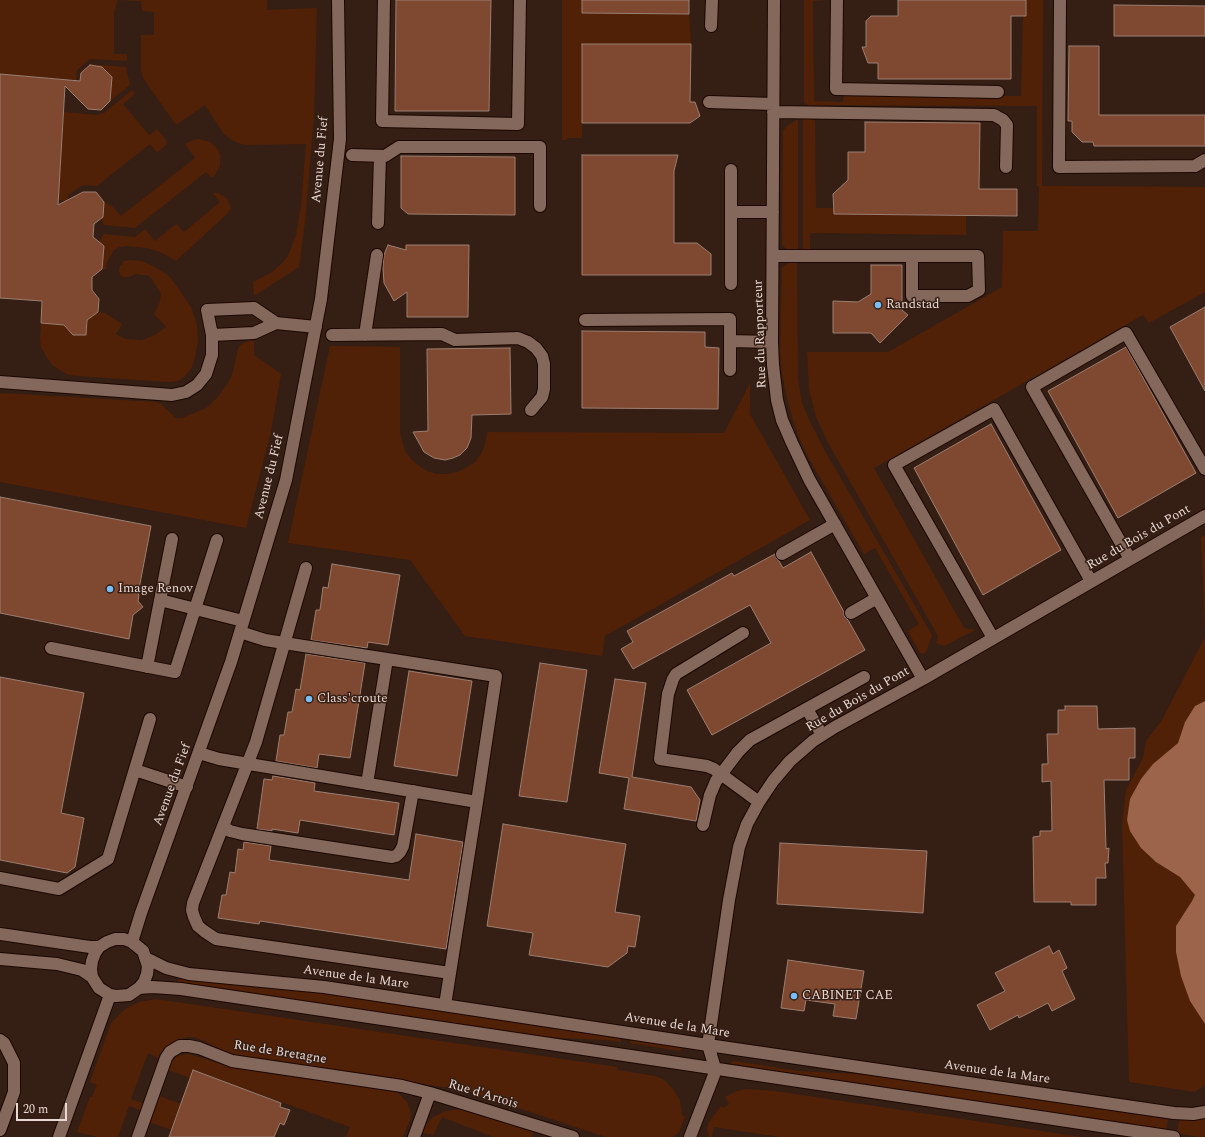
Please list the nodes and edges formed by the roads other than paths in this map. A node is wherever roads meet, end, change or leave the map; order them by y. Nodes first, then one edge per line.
1 (338, 0) edge
2 (384, 0) edge
3 (520, 0) edge
4 (712, 0) edge
5 (774, 0) edge
6 (837, 0) edge
7 (1060, 0) edge
8 (711, 26) dead end
9 (998, 92) dead end
10 (709, 102) dead end
11 (773, 108) junction
12 (352, 155) dead end
13 (380, 156) junction
14 (1205, 160) edge
15 (1006, 167) dead end
16 (731, 170) dead end
17 (540, 206) dead end
18 (731, 212) junction
19 (773, 212) junction
20 (378, 223) dead end
21 (377, 255) dead end
22 (773, 256) junction
23 (912, 256) junction
24 (731, 284) dead end
25 (585, 320) dead end
26 (276, 323) junction
27 (316, 327) junction
28 (212, 335) junction
29 (332, 335) dead end
30 (365, 335) junction
31 (730, 341) junction
32 (772, 342) junction
33 (730, 370) dead end
34 (0, 382) edge
35 (531, 410) dead end
36 (1205, 469) edge
37 (1205, 516) edge
38 (835, 524) junction
39 (172, 539) dead end
40 (217, 540) dead end
41 (782, 554) dead end
42 (1130, 559) junction
43 (306, 568) dead end
44 (1091, 582) junction
45 (877, 598) junction
46 (160, 600) junction
47 (195, 609) junction
48 (851, 613) dead end
49 (242, 627) junction
50 (743, 633) dead end
51 (993, 638) junction
52 (284, 643) junction
53 (51, 648) dead end
54 (387, 660) junction
55 (147, 666) junction
56 (864, 677) dead end
57 (923, 678) junction
58 (807, 709) junction
59 (150, 719) dead end
60 (822, 735) junction
61 (199, 753) junction
62 (248, 764) junction
63 (135, 770) junction
64 (720, 774) junction
65 (367, 784) junction
66 (187, 787) junction
67 (413, 791) junction
68 (478, 802) junction
69 (759, 802) junction
70 (703, 825) dead end
71 (223, 827) junction
72 (0, 878) edge
73 (0, 934) edge
74 (132, 942) junction
75 (99, 947) junction
76 (146, 958) junction
77 (0, 959) edge
78 (450, 973) junction
79 (92, 976) junction
80 (139, 988) junction
81 (110, 995) junction
82 (445, 1005) junction
83 (0, 1040) edge
84 (708, 1045) junction
85 (715, 1068) junction
86 (430, 1093) junction
87 (1205, 1112) edge
88 (0, 1130) edge
89 (59, 1137) edge
90 (138, 1137) edge
91 (414, 1137) edge
92 (573, 1137) edge
93 (690, 1137) edge
94 (1174, 1137) edge

1 - 27 street, Avenue du Fief
2 - 3 street
4 - 8 street
5 - 11 street, Rue du Rapporteur
6 - 9 street
7 - 14 street
10 - 11 street
11 - 15 street
11 - 19 street, Rue du Rapporteur
12 - 13 street
13 - 17 street
13 - 20 street
16 - 18 street
18 - 19 street
18 - 24 street
19 - 22 street, Rue du Rapporteur
21 - 30 street
22 - 23 street
22 - 32 street, Rue du Rapporteur
23 - 23 street
25 - 31 street
26 - 27 street
26 - 28 street
26 - 28 street
27 - 49 street, Avenue du Fief
28 - 34 street
29 - 30 street
30 - 35 street
31 - 32 street
31 - 33 street
32 - 38 street, Rue du Rapporteur
36 - 42 street
37 - 42 street, Rue du Bois du Pont
38 - 41 street
38 - 45 street, Rue du Rapporteur
39 - 46 street
40 - 47 street
42 - 44 street, Rue du Bois du Pont
43 - 52 street
44 - 51 street, Rue du Bois du Pont
44 - 51 street
45 - 48 street
45 - 57 street, Rue du Rapporteur
46 - 47 street
46 - 55 street
47 - 49 street
47 - 55 street
49 - 52 street
49 - 61 street, Avenue du Fief
50 - 64 street
51 - 57 street, Rue du Bois du Pont
52 - 54 street
52 - 62 street
53 - 55 street
54 - 65 street
54 - 68 street
56 - 58 street
57 - 60 street, Rue du Bois du Pont
58 - 60 street
58 - 64 street
59 - 63 street
60 - 69 street, Rue du Bois du Pont
61 - 62 street
61 - 66 street, Avenue du Fief
62 - 65 street
62 - 71 street
63 - 66 street
63 - 72 street
64 - 69 street
64 - 70 street
65 - 67 street
66 - 74 street, Avenue du Fief
67 - 68 street
67 - 71 street
68 - 78 street
69 - 84 street, Rue du Bois du Pont
71 - 78 street
73 - 75 street
74 - 75 street
74 - 76 street, Avenue de la Mare
75 - 79 street
76 - 80 street
76 - 82 street, Avenue de la Mare
77 - 79 street
78 - 82 street
79 - 81 street
80 - 81 street
80 - 85 street
81 - 89 street
82 - 84 street, Avenue de la Mare
83 - 88 street
84 - 85 street, Rue du Bois du Pont
84 - 87 street, Avenue de la Mare
85 - 93 street
85 - 94 street
86 - 90 street, Rue de Bretagne
86 - 91 street, Rue d'Artois
86 - 92 street, Rue d'Artois

